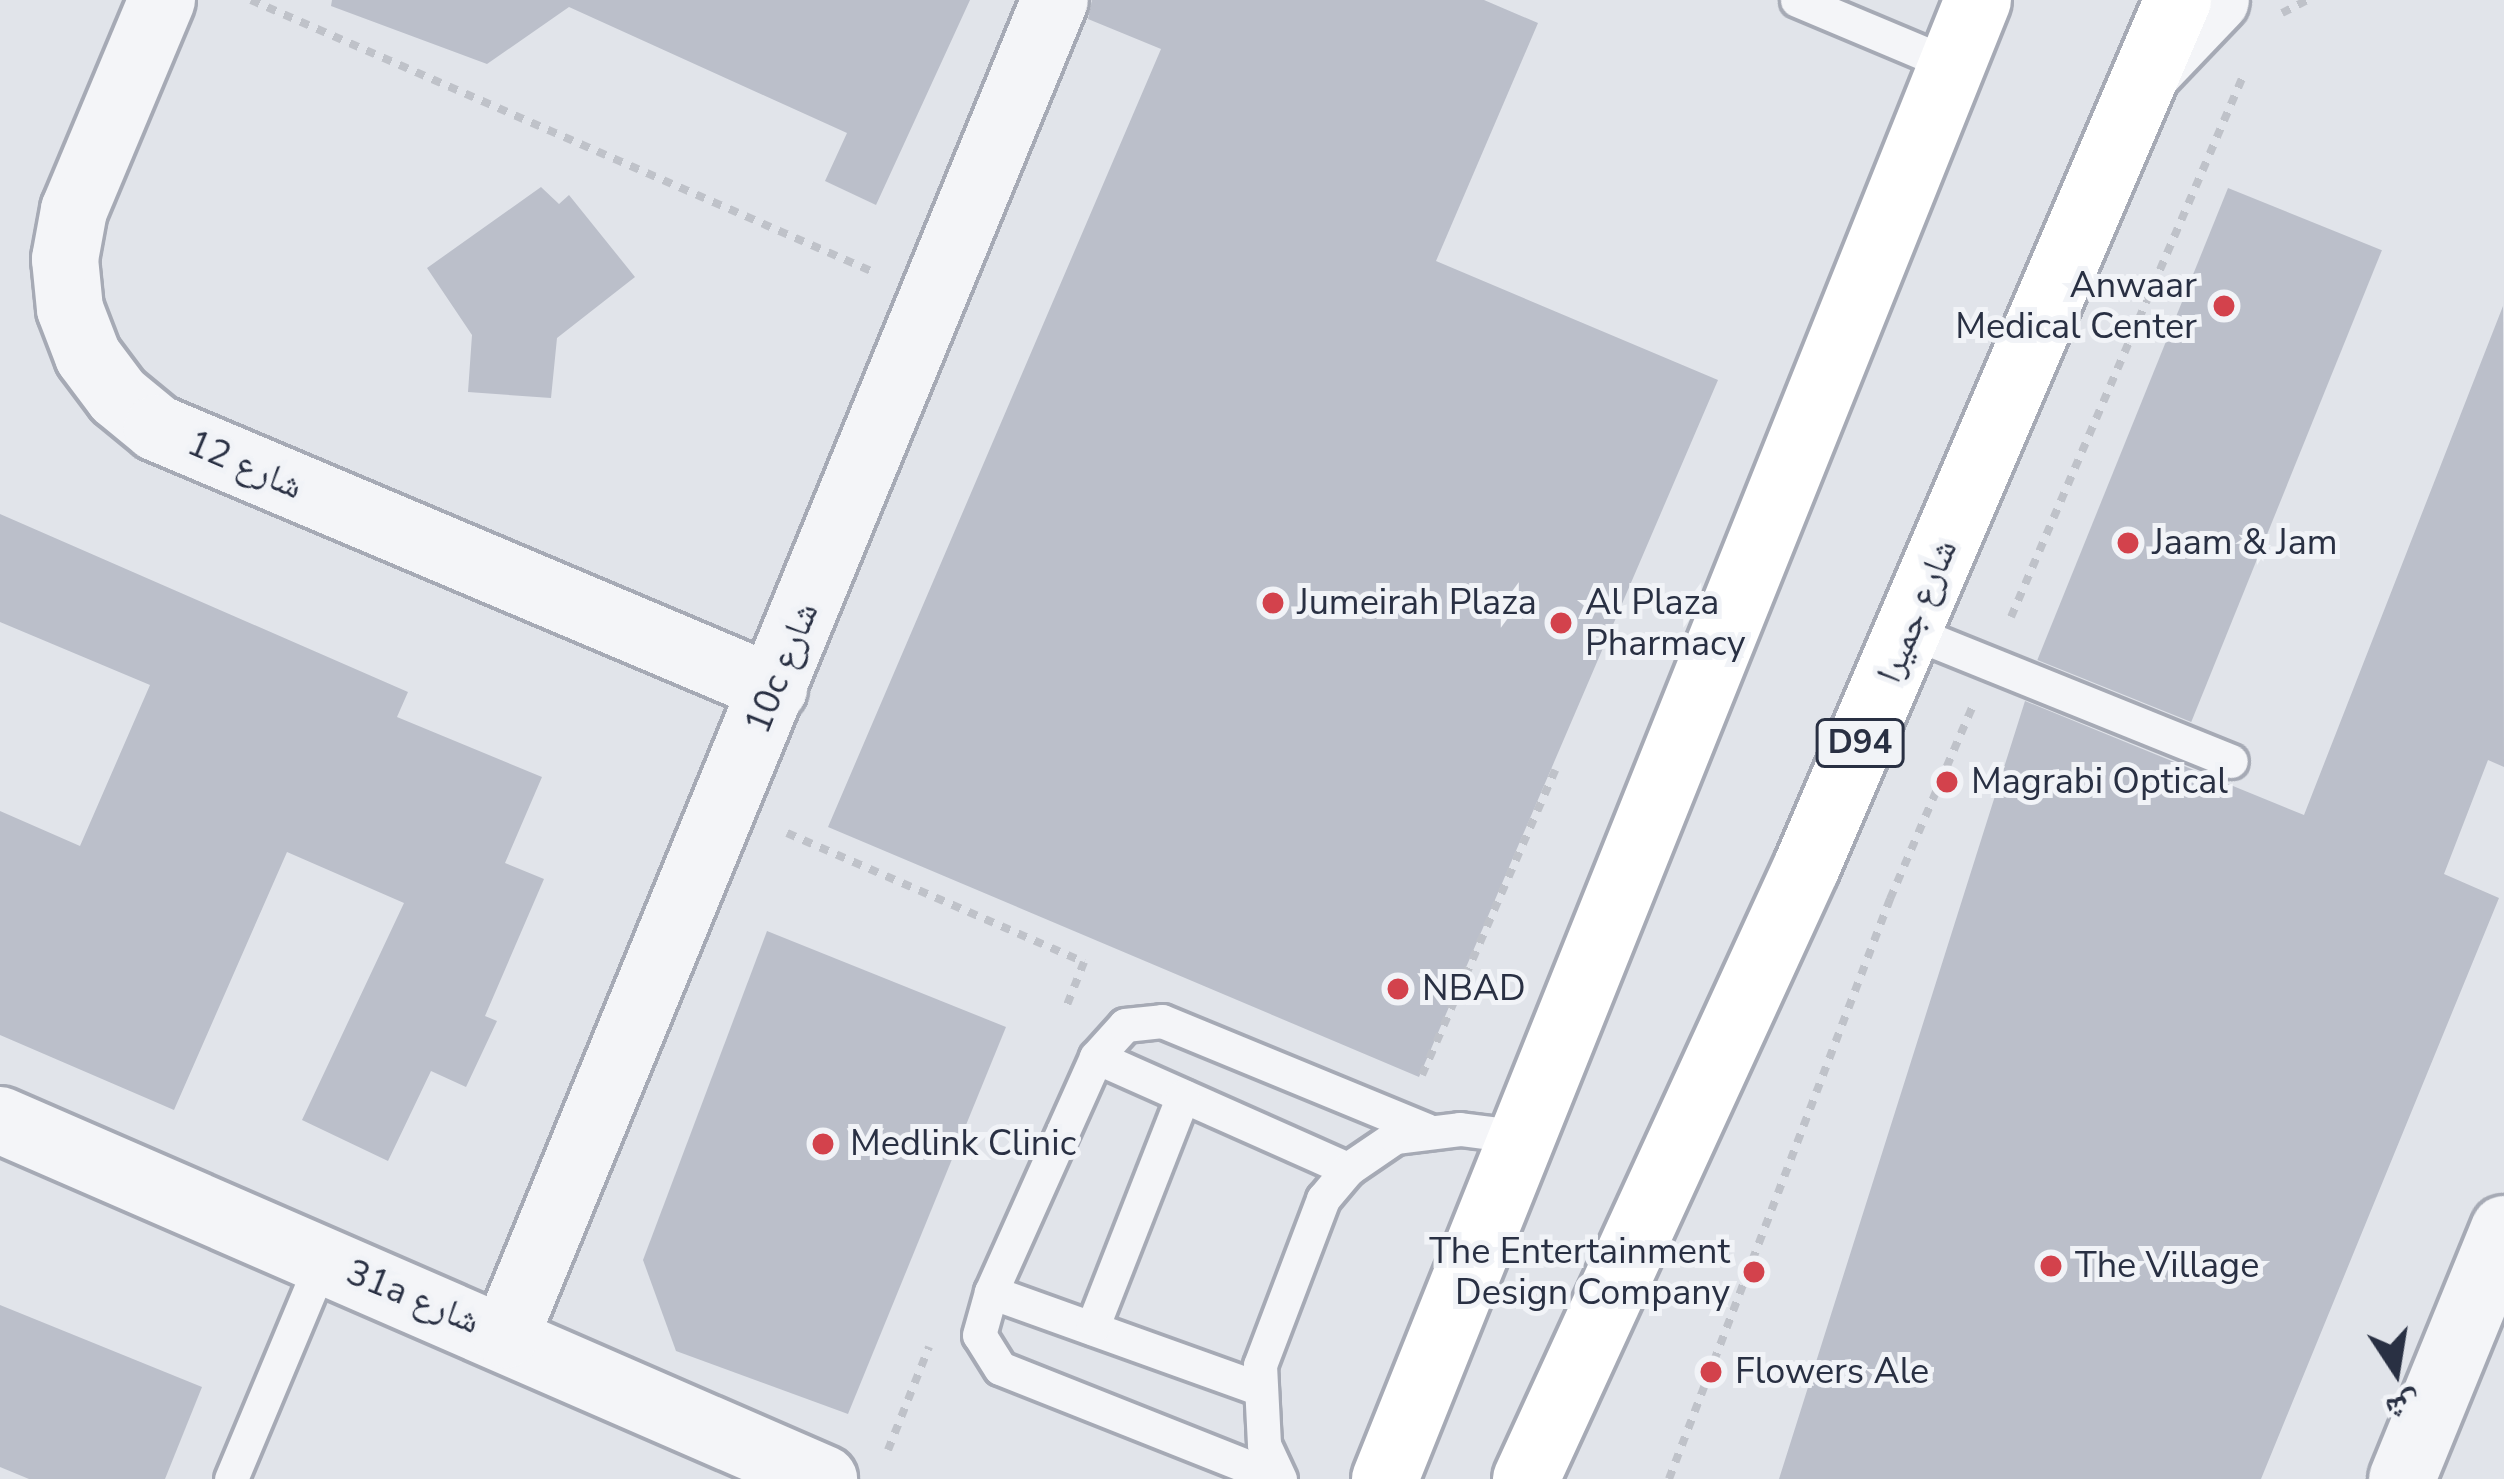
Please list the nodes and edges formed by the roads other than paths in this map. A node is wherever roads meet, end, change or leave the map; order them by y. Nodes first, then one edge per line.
1 (162, 0) edge
2 (1055, 0) edge
3 (1797, 0) edge
4 (1978, 0) edge
5 (2178, 0) edge
6 (1841, 8) edge
7 (2242, 10) edge
8 (1952, 65) junction
9 (2150, 70) junction
10 (1909, 631) junction
11 (774, 689) junction
12 (2231, 761) dead end
13 (1096, 1057) junction
14 (1183, 1096) junction
15 (0, 1120) edge
16 (1426, 1130) junction
17 (1523, 1137) junction
18 (1348, 1169) junction
19 (2504, 1229) edge
20 (322, 1259) junction
21 (991, 1292) junction
22 (1092, 1328) junction
23 (506, 1335) junction
24 (1258, 1388) junction
25 (231, 1479) edge
26 (824, 1479) edge
27 (1280, 1479) edge
28 (1385, 1479) edge
29 (1526, 1479) edge
30 (2402, 1479) edge

1 - 11 street, شارع 12
2 - 11 street, 10c شارع
3 - 6 lane
4 - 8 main road
5 - 9 main road, شارع جميرا / D94
6 - 8 lane
7 - 9 street
8 - 17 main road
9 - 10 main road, شارع جميرا / D94
10 - 12 lane
10 - 29 main road, شارع جميرا / D94
11 - 23 street, 10c شارع
13 - 14 lane
13 - 16 lane
13 - 21 lane
14 - 18 lane
14 - 22 lane
15 - 20 street, 31a شارع
16 - 17 lane
16 - 18 lane
17 - 28 main road
18 - 24 lane
19 - 30 street
20 - 23 street, 31a شارع
20 - 25 lane
21 - 22 lane
21 - 27 lane
22 - 24 lane
23 - 26 street, 31a شارع
24 - 27 lane

